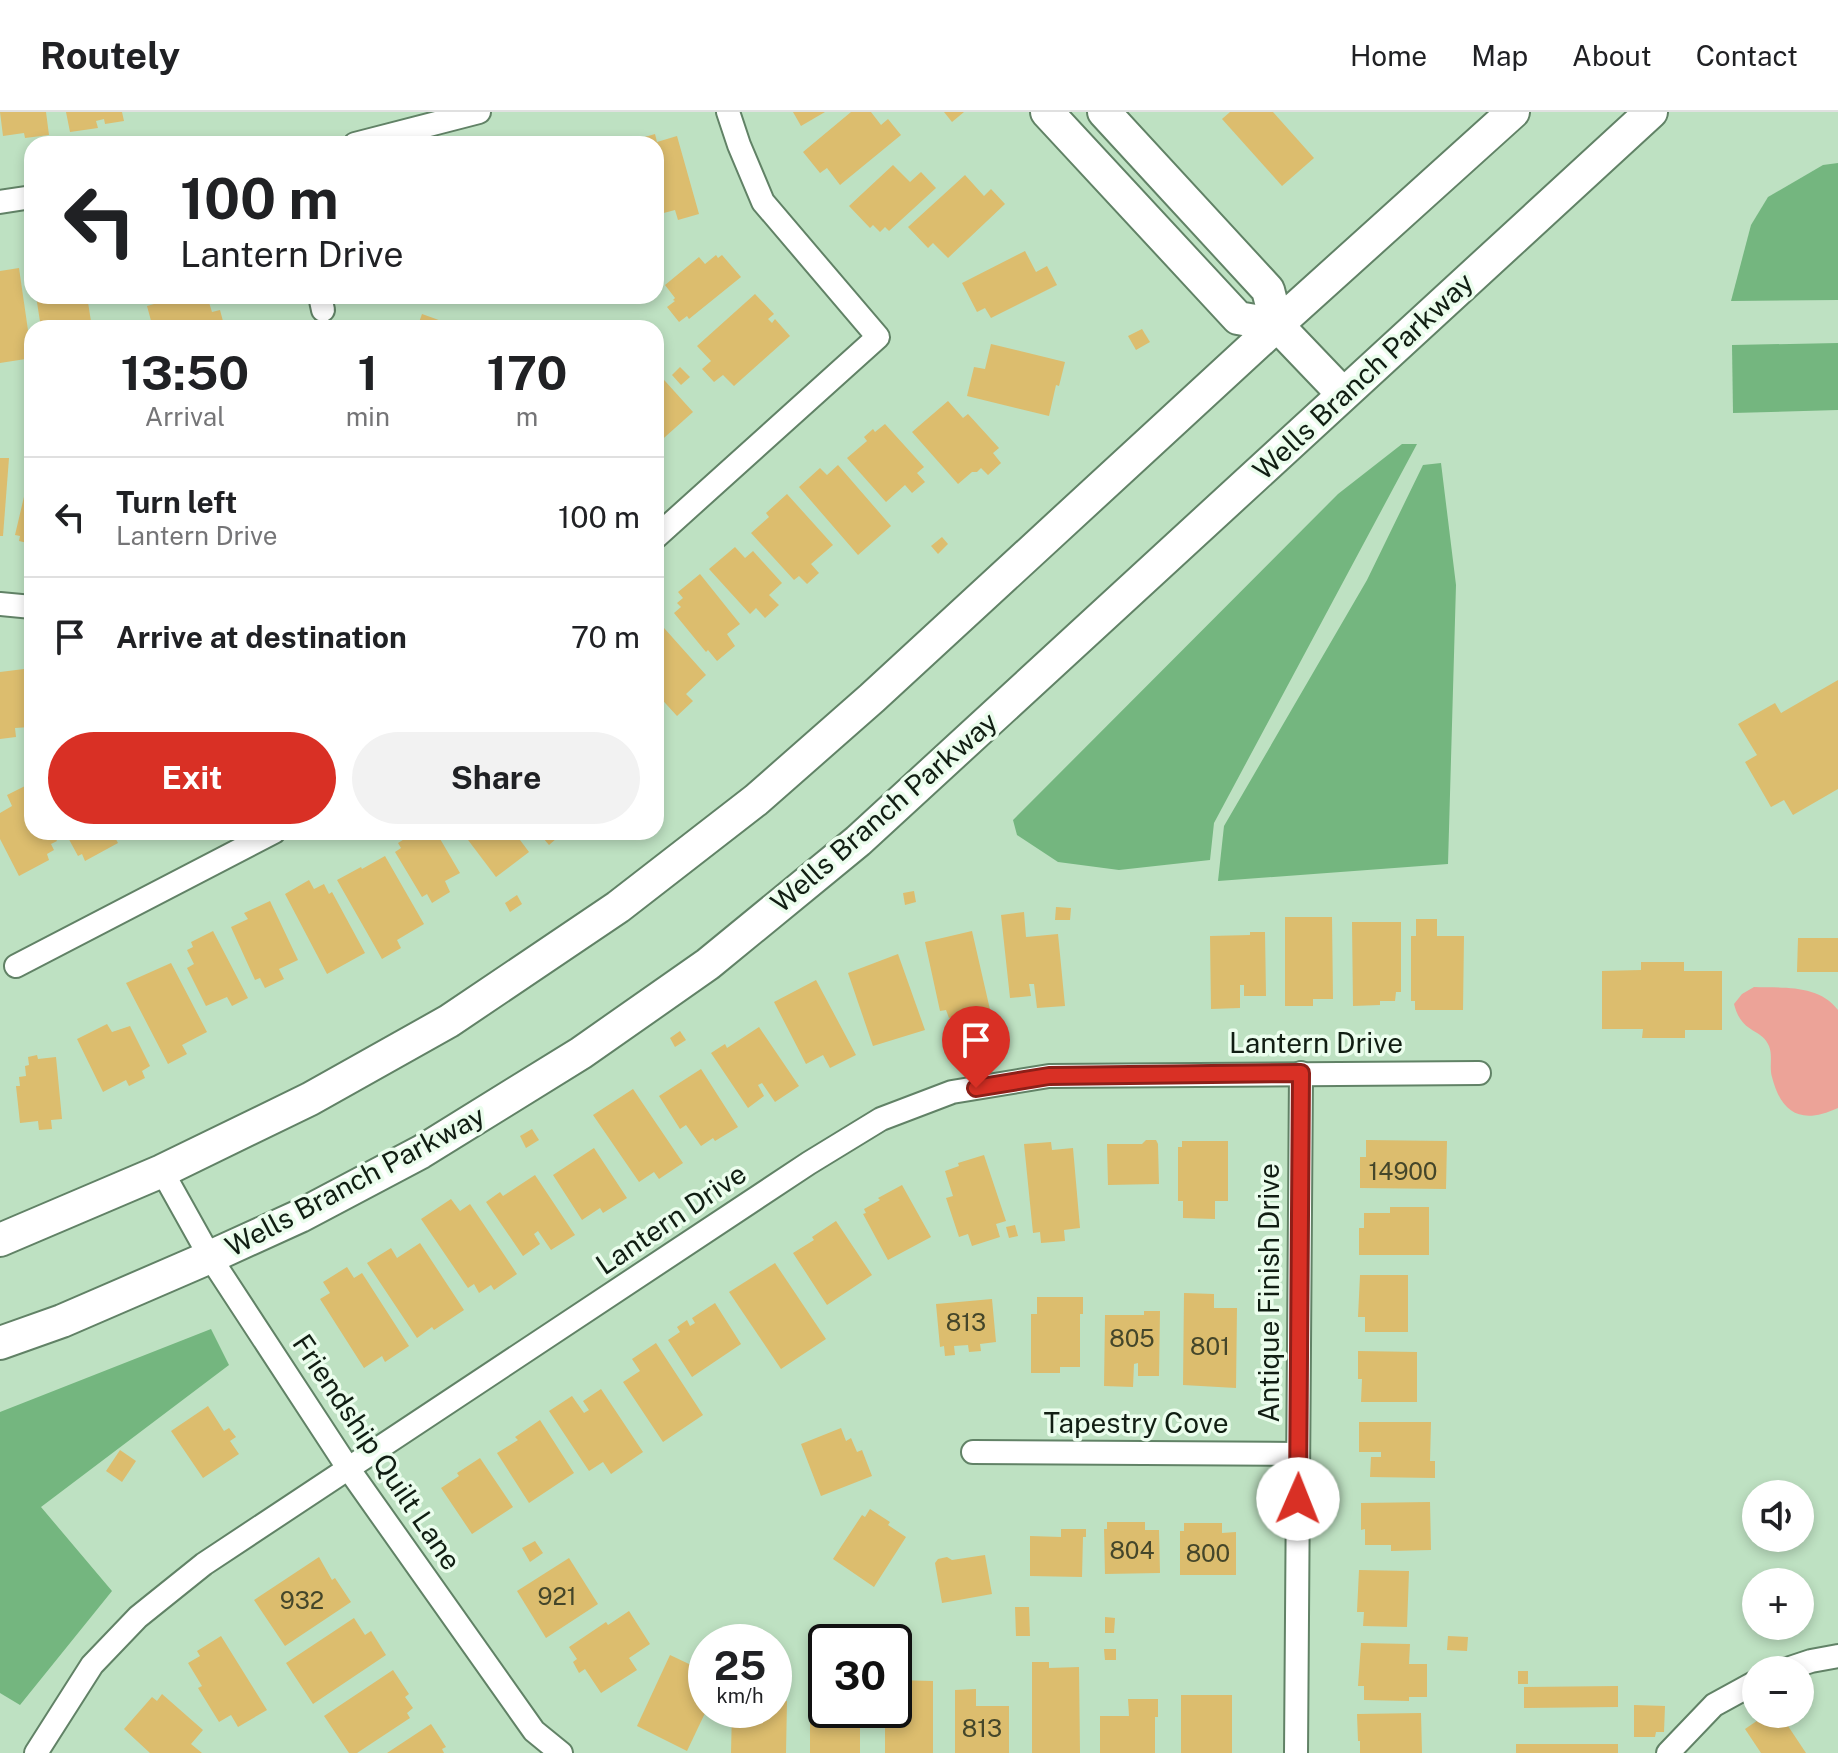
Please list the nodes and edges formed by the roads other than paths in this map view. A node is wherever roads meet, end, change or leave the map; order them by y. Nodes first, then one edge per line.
1 (479, 112) edge
2 (728, 112) edge
3 (1047, 112) edge
4 (1104, 112) edge
5 (1513, 112) edge
6 (1651, 112) edge
7 (386, 136) edge
8 (24, 198) edge
9 (0, 202) edge
10 (1277, 325) junction
11 (1343, 394) junction
12 (664, 530) edge
13 (0, 604) edge
14 (24, 606) edge
15 (252, 840) edge
16 (16, 966) dead end
17 (1301, 1073) junction
18 (1479, 1073) dead end
19 (162, 1171) junction
20 (0, 1240) edge
21 (210, 1257) junction
22 (0, 1343) edge
23 (973, 1452) dead end
24 (1298, 1454) junction
25 (348, 1468) junction
26 (1838, 1656) edge
27 (1814, 1660) edge
28 (1742, 1690) edge
29 (36, 1753) edge
30 (561, 1753) edge
31 (1296, 1753) edge
32 (1668, 1753) edge

1 - 7 street
2 - 12 street
3 - 10 main road
4 - 10 main road
5 - 10 main road
6 - 11 main road, Wells Branch Parkway
8 - 9 street
10 - 11 main road
10 - 19 main road
11 - 21 main road, Wells Branch Parkway
13 - 14 street
15 - 16 street
17 - 18 street, Lantern Drive
17 - 24 street, Antique Finish Drive
17 - 25 street, Lantern Drive
19 - 20 main road
19 - 21 street, Friendship Quilt Lane
21 - 22 main road, Wells Branch Parkway
21 - 25 street, Friendship Quilt Lane
23 - 24 street, Tapestry Cove
24 - 31 street, Antique Finish Drive
25 - 29 street, Lantern Drive
25 - 30 street, Friendship Quilt Lane
26 - 27 street
28 - 32 street

